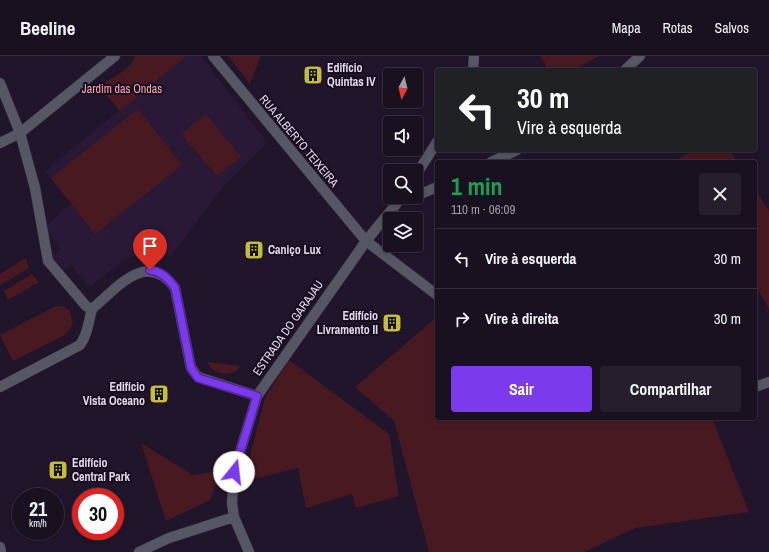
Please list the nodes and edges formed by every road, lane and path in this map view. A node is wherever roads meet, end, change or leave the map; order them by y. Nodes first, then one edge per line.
1 (115, 56) edge
2 (213, 56) edge
3 (474, 56) edge
4 (640, 56) edge
5 (473, 68) edge
6 (627, 68) edge
7 (0, 83) edge
8 (20, 133) junction
9 (0, 143) edge
10 (435, 145) edge
11 (513, 152) edge
12 (495, 160) edge
13 (423, 165) edge
14 (435, 188) edge
15 (423, 193) edge
16 (396, 204) edge
17 (366, 241) junction
18 (435, 293) edge
19 (92, 309) junction
20 (769, 382) edge
21 (757, 386) edge
22 (0, 387) edge
23 (257, 396) junction
24 (234, 517) junction
25 (0, 547) edge
26 (1, 552) edge
27 (139, 552) edge
28 (249, 552) edge

1 - 8 street
2 - 17 street, RUA ALBERTO TEIXEIRA
3 - 5 street
4 - 6 street
7 - 8 street
8 - 9 street
8 - 19 street
10 - 13 street
11 - 12 street
14 - 15 street
16 - 17 street, ESTRADA DO GARAJAU
17 - 18 street, RUA ALBERTO TEIXEIRA
17 - 23 street, ESTRADA DO GARAJAU
19 - 22 street
19 - 23 street
20 - 21 street
23 - 24 street, ESTRADA DO GARAJAU
24 - 27 street
24 - 28 street, ESTRADA DO GARAJAU
25 - 26 street

